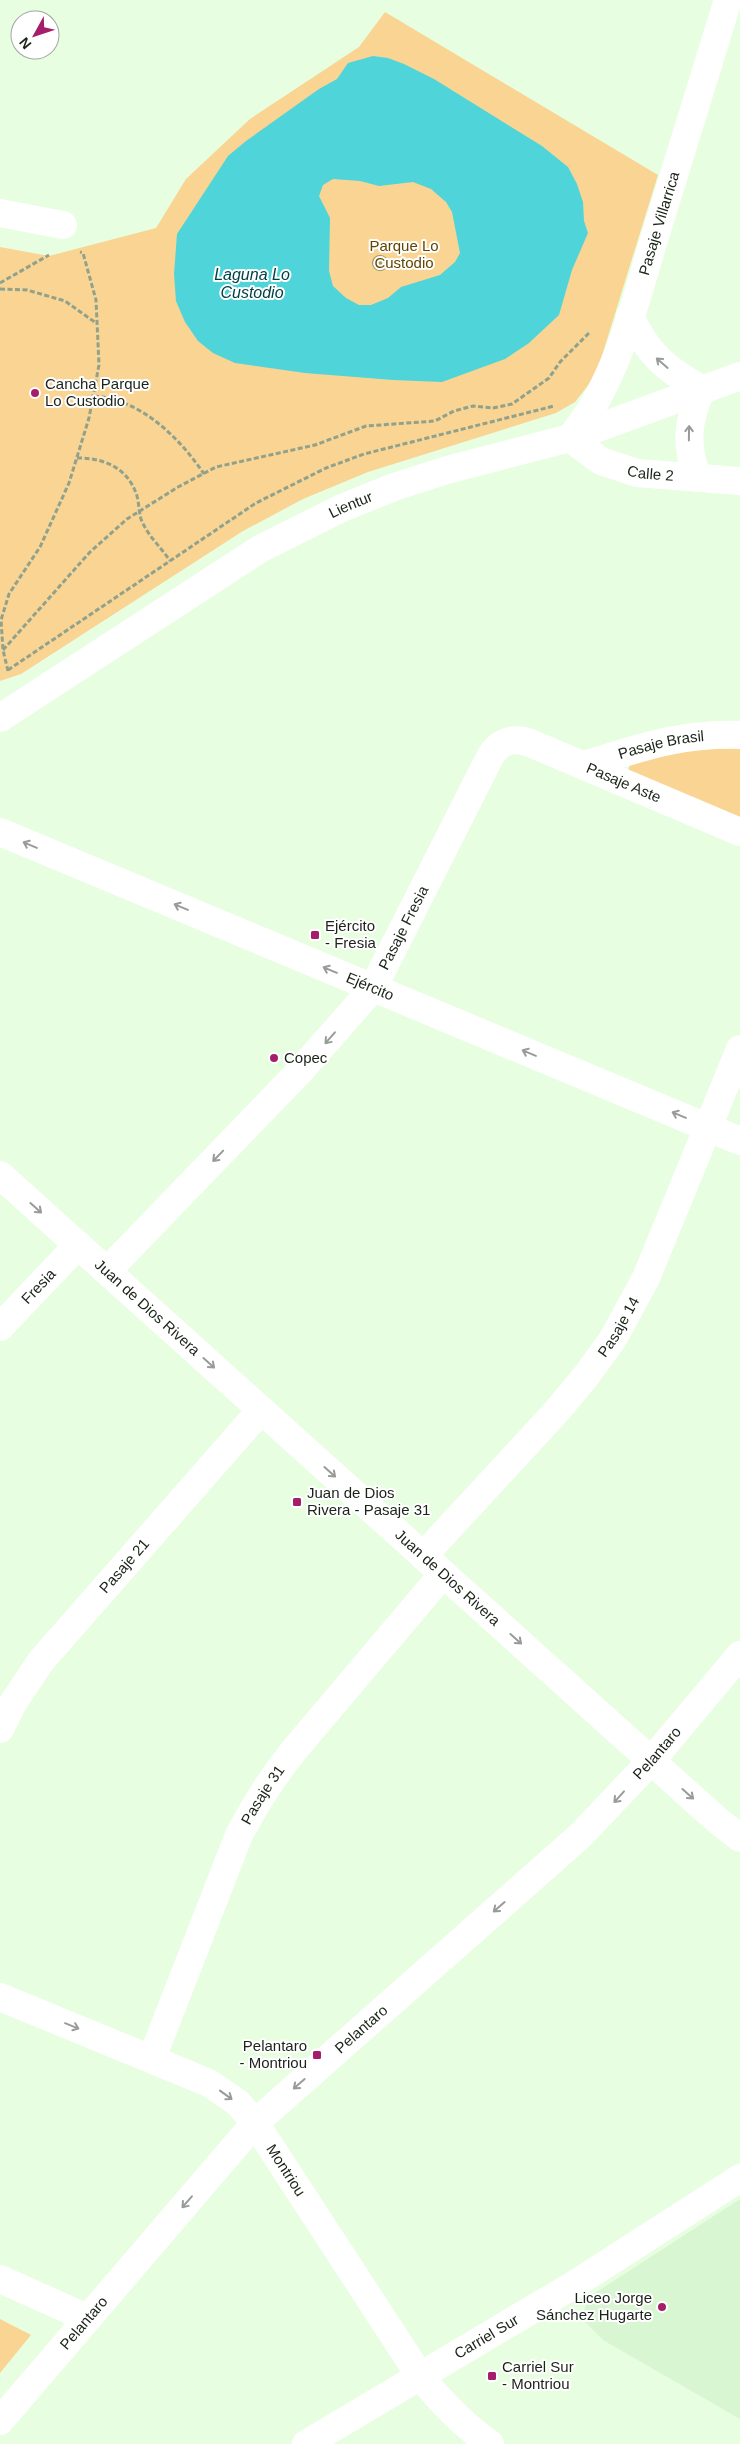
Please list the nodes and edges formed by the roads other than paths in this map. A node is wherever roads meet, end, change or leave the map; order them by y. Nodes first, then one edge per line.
1 (728, 0) edge
2 (0, 213) edge
3 (63, 225) dead end
4 (630, 316) junction
5 (740, 376) edge
6 (702, 389) junction
7 (570, 438) junction
8 (698, 478) junction
9 (740, 481) edge
10 (0, 718) edge
11 (740, 735) edge
12 (508, 740) joint
13 (584, 765) junction
14 (0, 832) edge
15 (740, 832) edge
16 (373, 988) junction
17 (740, 1049) edge
18 (709, 1128) junction
19 (740, 1141) edge
20 (0, 1175) edge
21 (78, 1245) junction
22 (107, 1271) junction
23 (0, 1327) edge
24 (261, 1410) junction
25 (423, 1556) junction
26 (443, 1574) junction
27 (740, 1655) edge
28 (0, 1729) edge
29 (651, 1761) junction
30 (740, 1838) edge
31 (0, 1997) edge
32 (152, 2058) junction
33 (256, 2122) junction
34 (740, 2178) edge
35 (0, 2279) edge
36 (87, 2318) junction
37 (420, 2376) junction
38 (5, 2408) edge
39 (306, 2444) edge
40 (490, 2444) edge

1 - 4 street, Pasaje Villarrica
2 - 3 street
6 -> 4 street
4 - 7 street, Pasaje Villarrica
5 - 6 street, Lientur
6 - 7 street, Lientur
8 -> 6 street
7 - 8 street, Calle 2
7 - 10 street, Lientur
8 - 9 street, Calle 2
11 - 13 street, Pasaje Brasil
12 - 13 street, Pasaje Aste
12 - 16 street, Pasaje Fresia
13 - 15 street, Pasaje Aste
16 -> 14 street, Ejército
18 -> 16 street, Ejército
16 -> 22 street, Pasaje Fresia
17 - 18 street, Pasaje 14
18 - 19 street, Ejército
18 - 25 street, Pasaje 14
20 -> 21 street, Juan de Dios Rivera
21 - 22 street, Juan de Dios Rivera
21 - 23 street, Fresia
22 -> 24 street, Juan de Dios Rivera
24 -> 25 street, Juan de Dios Rivera
24 - 28 street, Pasaje 21
25 - 26 street, Juan de Dios Rivera
26 -> 29 street, Juan de Dios Rivera
26 - 32 street, Pasaje 31
27 - 29 street, Pelantaro
29 -> 30 street, Juan de Dios Rivera
29 -> 33 street, Pelantaro
31 -> 32 street, Montriou
32 -> 33 street, Montriou
33 -> 36 street, Pelantaro
33 - 37 street, Montriou
34 - 37 street, Carriel Sur
35 - 36 street
36 - 38 street, Pelantaro
37 - 39 street, Carriel Sur
37 - 40 street, Montriou

